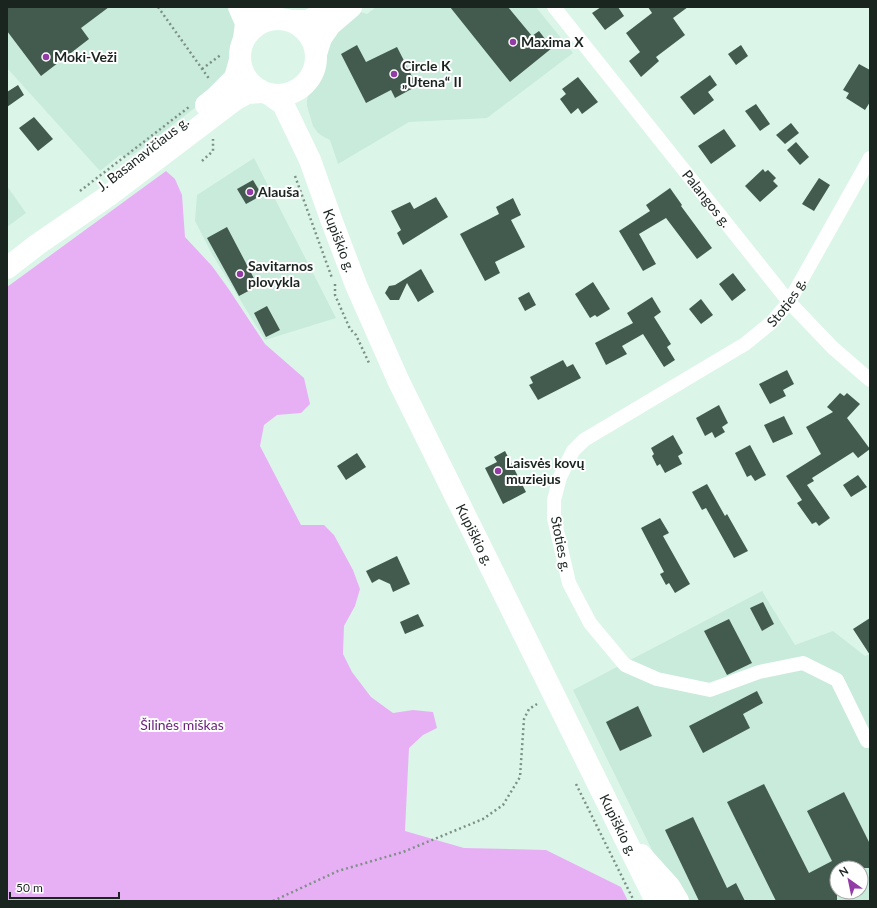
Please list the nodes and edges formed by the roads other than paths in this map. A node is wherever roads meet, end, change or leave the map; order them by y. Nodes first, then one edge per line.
1 (239, 7) edge
2 (258, 7) edge
3 (330, 7) edge
4 (351, 7) edge
5 (554, 7) edge
6 (285, 20) junction
7 (244, 39) junction
8 (316, 54) junction
9 (233, 56) junction
10 (306, 84) junction
11 (266, 93) junction
12 (870, 158) edge
13 (310, 160) junction
14 (38, 244) junction
15 (7, 268) edge
16 (789, 302) junction
17 (870, 380) edge
18 (867, 741) dead end
19 (623, 834) junction
20 (656, 901) edge
21 (678, 901) edge

1 - 7 main road
2 - 6 main road
3 - 6 main road
4 - 8 main road
5 - 16 street, Palangos g.
6 - 7 main road
6 - 8 main road
7 - 9 main road
8 - 10 main road
9 - 11 main road
9 - 14 main road, J. Basanavičiaus g.
10 - 11 main road
10 - 13 main road, Kupiškio g.
11 - 13 main road, Kupiškio g.
11 - 14 main road, J. Basanavičiaus g.
12 - 16 street, Stoties g.
13 - 19 main road, Kupiškio g.
14 - 15 main road, J. Basanavičiaus g.
16 - 17 street, Palangos g.
16 - 18 street, Stoties g.
19 - 20 main road, Kupiškio g.
19 - 21 main road

